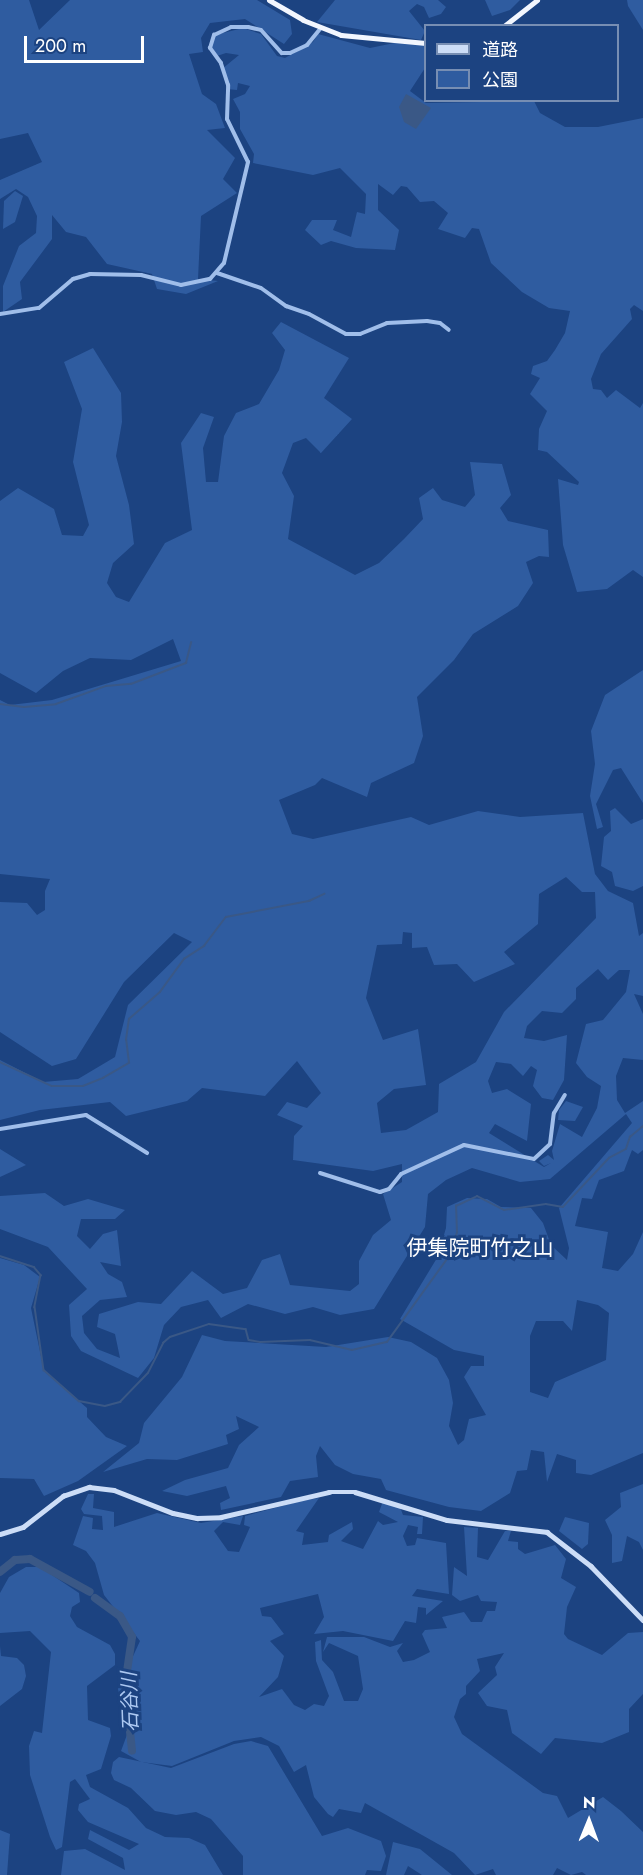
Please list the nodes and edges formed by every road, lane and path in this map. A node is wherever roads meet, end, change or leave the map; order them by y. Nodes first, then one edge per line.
1 (269, 0) edge
2 (537, 0) edge
3 (507, 24) edge
4 (320, 29) junction
5 (424, 43) edge
6 (217, 273) junction
7 (0, 314) edge
8 (448, 330) dead end
9 (565, 1095) dead end
10 (0, 1129) edge
11 (147, 1153) dead end
12 (320, 1173) dead end
13 (0, 1534) edge
14 (643, 1620) edge

1 - 4 highway
2 - 3 highway
4 - 5 highway
4 - 6 street
6 - 7 street
6 - 8 street
9 - 12 street
10 - 11 street
13 - 14 main road

